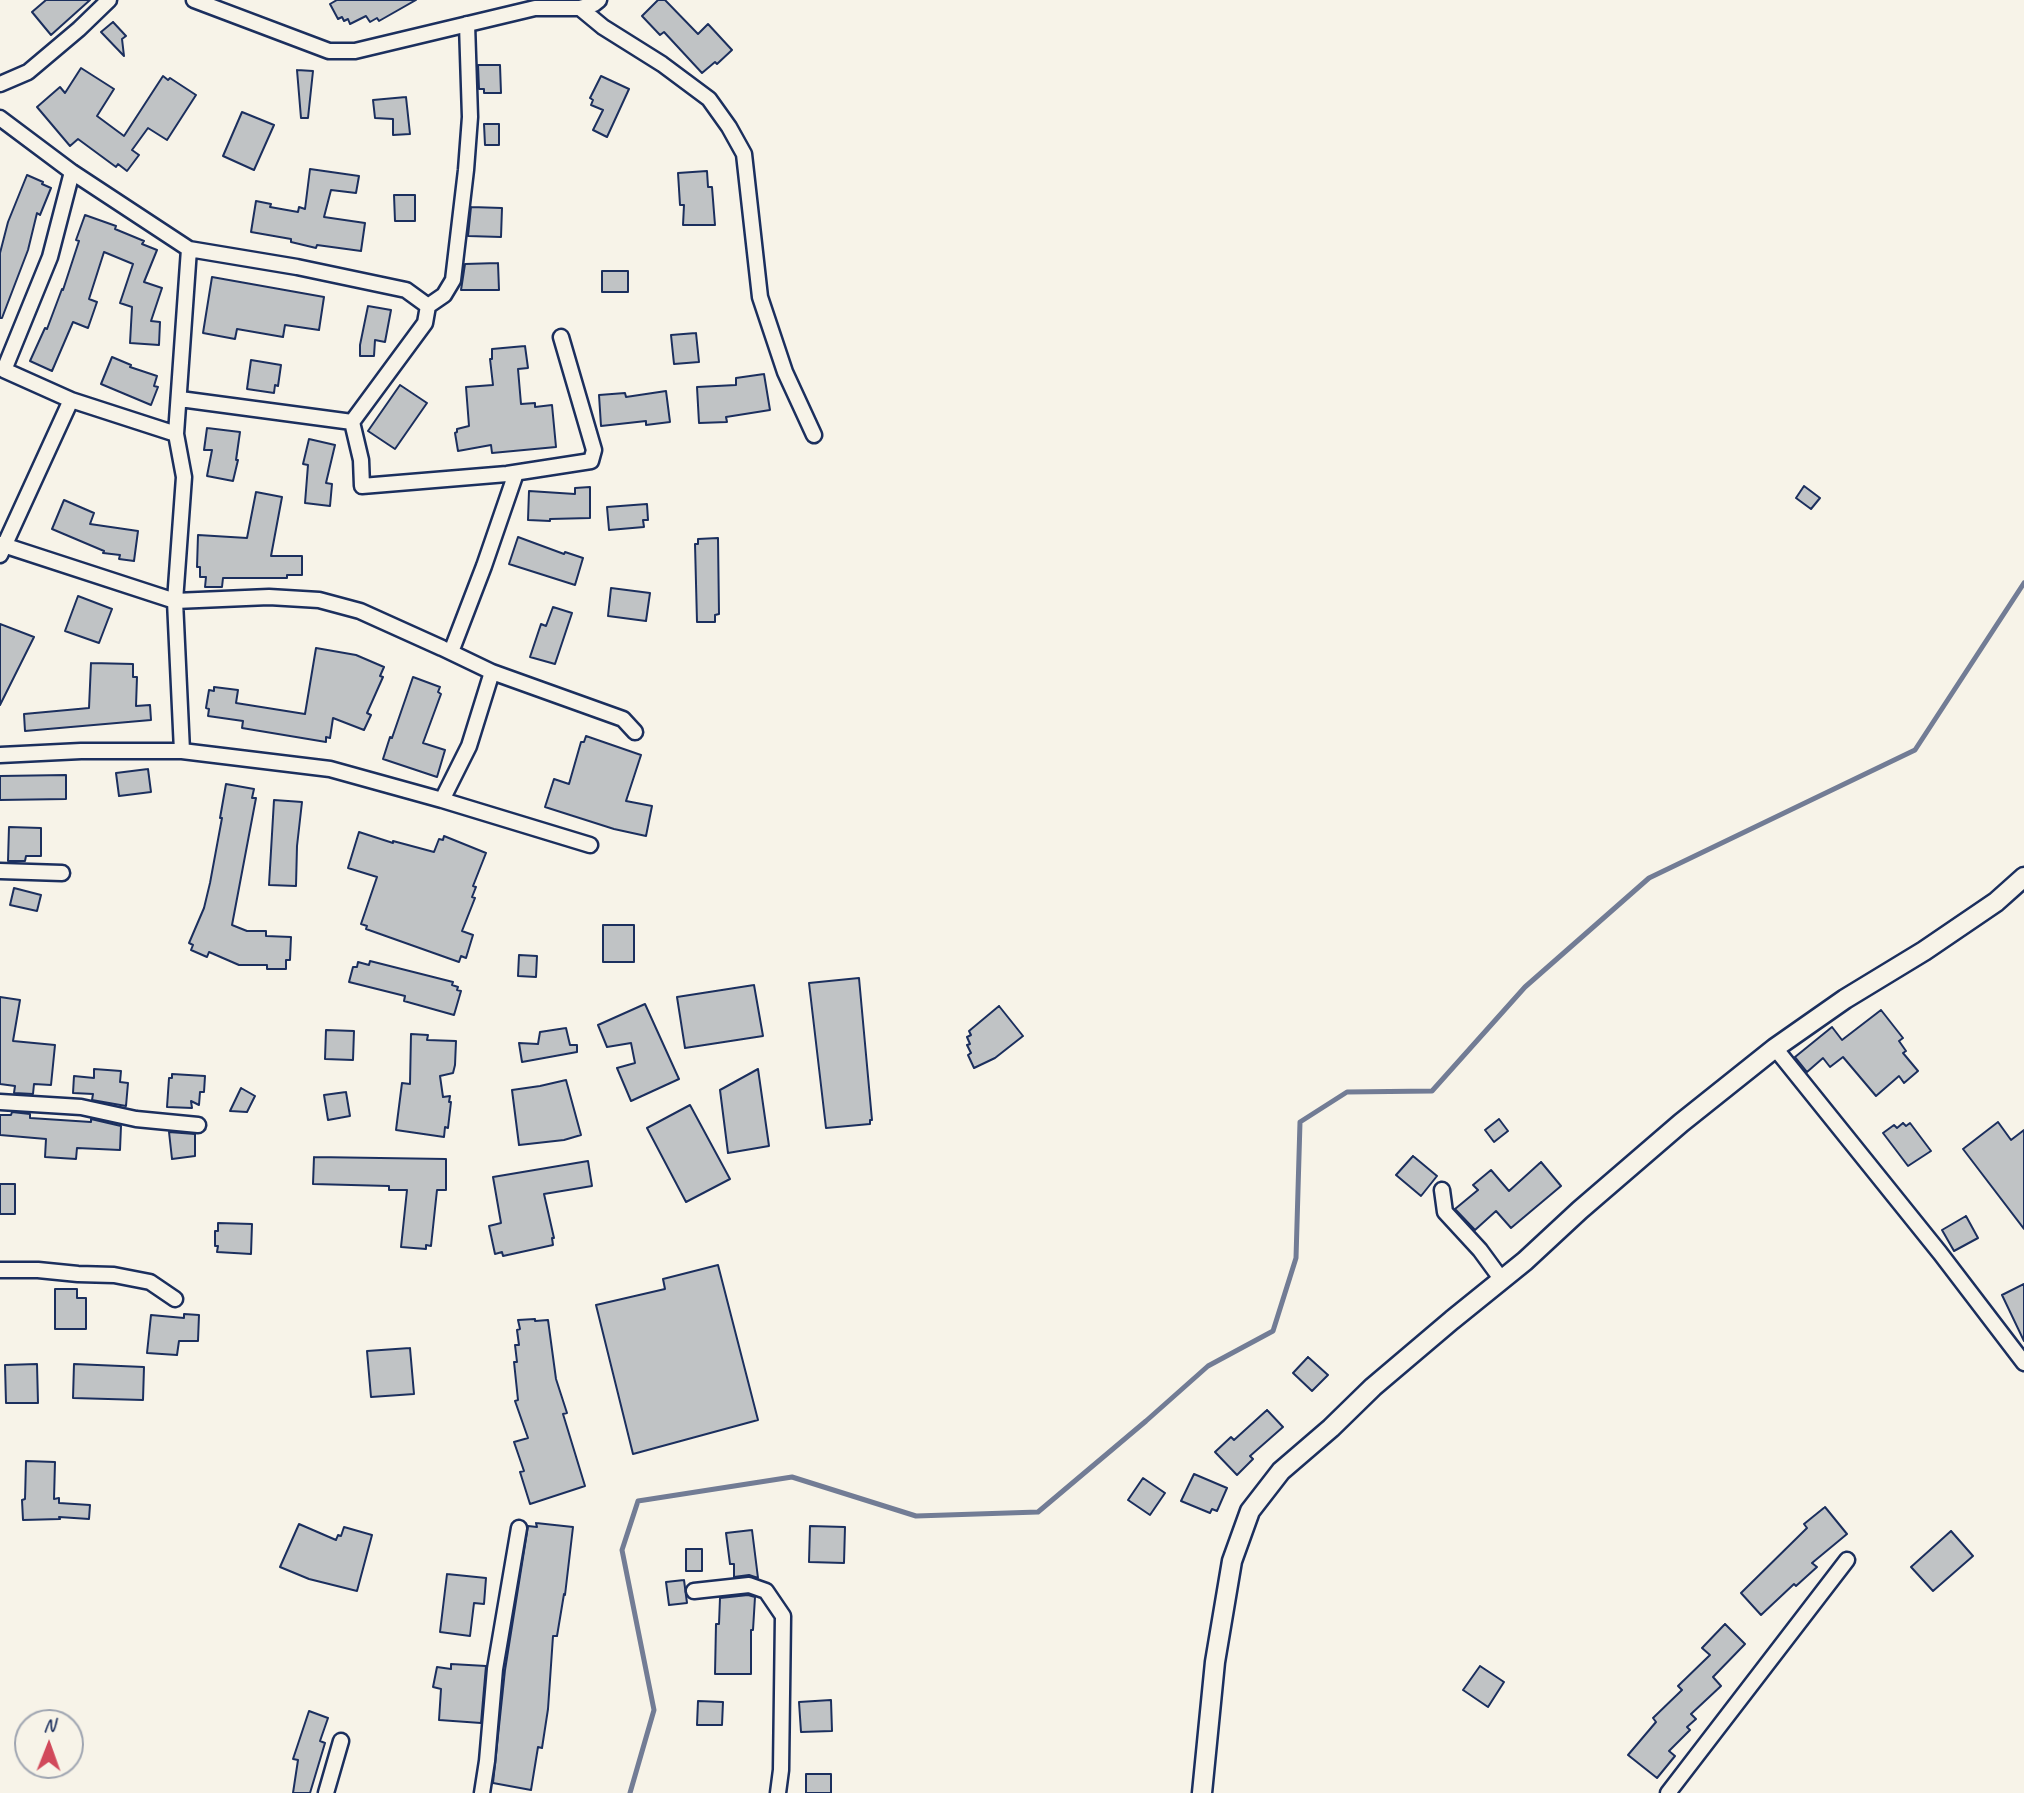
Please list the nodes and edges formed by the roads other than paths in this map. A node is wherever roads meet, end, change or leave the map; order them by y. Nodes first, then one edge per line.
1 (108, 0) edge
2 (194, 0) edge
3 (599, 0) edge
4 (580, 8) junction
5 (467, 24) junction
6 (0, 84) edge
7 (0, 118) edge
8 (72, 172) junction
9 (189, 248) junction
10 (428, 306) junction
11 (561, 337) dead end
12 (2, 370) edge
13 (180, 398) junction
14 (71, 400) junction
15 (352, 422) junction
16 (176, 434) junction
17 (814, 435) dead end
18 (516, 473) junction
19 (1, 548) edge
20 (175, 601) junction
21 (451, 652) junction
22 (492, 672) junction
23 (635, 732) dead end
24 (182, 751) junction
25 (0, 755) edge
26 (442, 800) junction
27 (590, 845) dead end
28 (0, 871) edge
29 (62, 873) dead end
30 (2024, 877) edge
31 (1775, 1048) junction
32 (0, 1102) edge
33 (198, 1125) dead end
34 (1442, 1190) dead end
35 (0, 1269) edge
36 (1502, 1280) junction
37 (175, 1299) dead end
38 (2024, 1363) edge
39 (519, 1528) dead end
40 (1847, 1560) dead end
41 (694, 1591) dead end
42 (341, 1741) dead end
43 (326, 1793) edge
44 (482, 1793) edge
45 (778, 1793) edge
46 (1202, 1793) edge
47 (1668, 1793) edge

1 - 6 street
2 - 5 street
3 - 4 street
4 - 5 street
4 - 17 street
5 - 10 street
7 - 8 street
8 - 9 street
8 - 12 street
9 - 10 street
9 - 13 street
10 - 15 street
11 - 18 street
12 - 14 street
13 - 15 street
13 - 16 street
14 - 16 street
14 - 19 street
15 - 18 street
16 - 20 street
18 - 21 street
19 - 20 street
20 - 21 street
20 - 24 street
21 - 22 street
22 - 23 street
22 - 26 street
24 - 25 street
24 - 26 street
26 - 27 street
28 - 29 street
30 - 31 street
31 - 36 street
31 - 38 street
32 - 33 street
34 - 36 street
35 - 37 street
36 - 46 street
39 - 44 street
40 - 47 street
41 - 45 street
42 - 43 street

